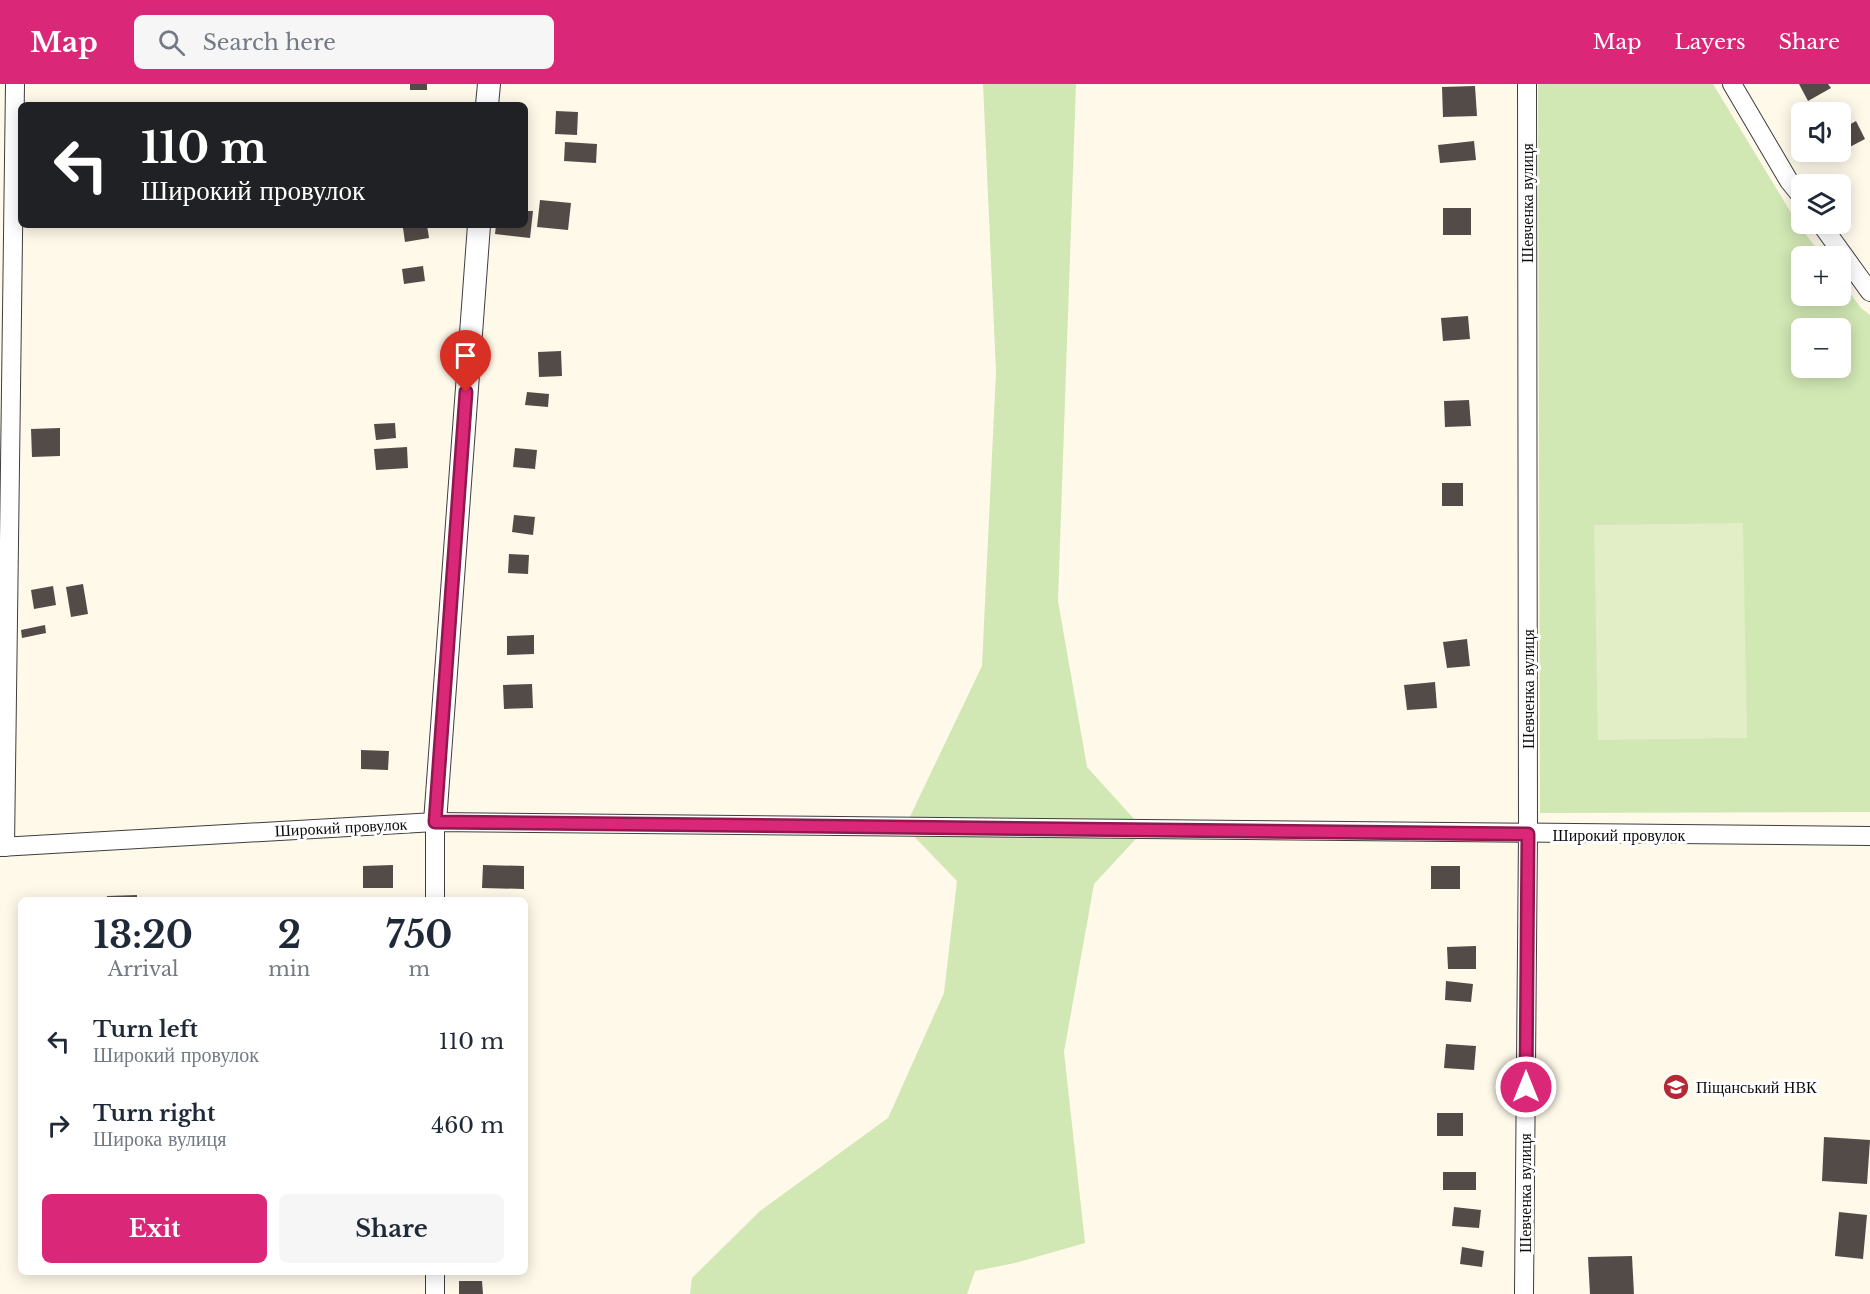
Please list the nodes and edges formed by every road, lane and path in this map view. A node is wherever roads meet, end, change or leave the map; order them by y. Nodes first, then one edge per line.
1 (15, 84) edge
2 (489, 84) edge
3 (1527, 84) edge
4 (1732, 84) edge
5 (487, 102) edge
6 (1791, 183) edge
7 (478, 228) edge
8 (1828, 234) edge
9 (1870, 292) edge
10 (435, 822) junction
11 (1528, 834) junction
12 (1870, 836) edge
13 (2, 847) edge
14 (435, 897) edge
15 (435, 1275) edge
16 (435, 1294) edge
17 (1524, 1294) edge

1 - 13 street
2 - 5 street
3 - 11 street, Шевченка вулиця
4 - 6 street
7 - 10 street
8 - 9 street
10 - 11 street, Широкий провулок
10 - 13 street, Широкий провулок
10 - 14 street
11 - 12 street, Широкий провулок
11 - 17 street, Шевченка вулиця
15 - 16 street

